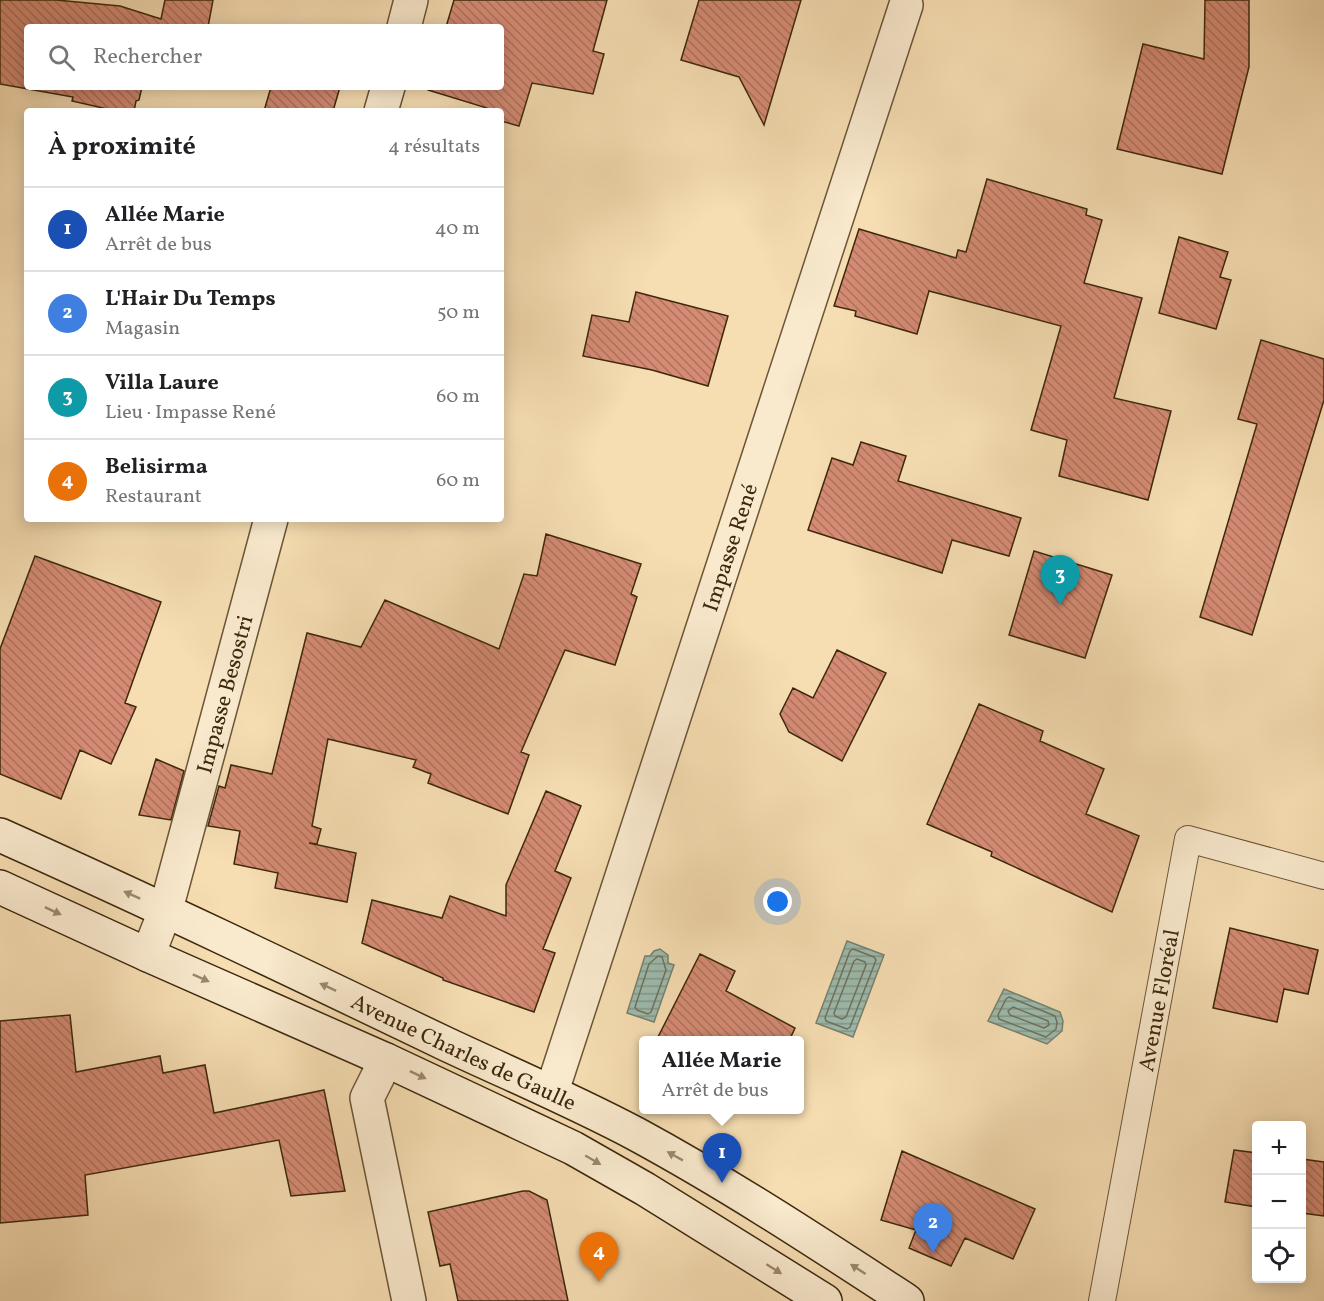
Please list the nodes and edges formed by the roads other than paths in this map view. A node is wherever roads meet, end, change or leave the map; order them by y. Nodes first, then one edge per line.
1 (411, 0) edge
2 (906, 5) dead end
3 (405, 24) edge
4 (387, 90) edge
5 (382, 108) edge
6 (270, 522) edge
7 (0, 836) edge
8 (1324, 876) edge
9 (0, 887) edge
10 (166, 909) junction
11 (148, 955) junction
12 (386, 1060) junction
13 (552, 1091) junction
14 (409, 1301) edge
15 (825, 1301) edge
16 (907, 1301) edge
17 (1102, 1301) edge

1 - 3 main road
2 - 13 main road, Impasse René
4 - 5 main road
6 - 10 main road, Impasse Besostri
10 -> 7 main road, Avenue Charles de Gaulle
8 - 17 lane, Avenue Floréal
9 -> 11 main road, Avenue Charles de Gaulle
10 - 11 main road, Impasse Besostri
13 -> 10 main road, Avenue Charles de Gaulle
11 -> 12 main road, Avenue Charles de Gaulle
12 - 14 main road
12 -> 15 main road, Avenue Charles de Gaulle
16 -> 13 main road, Avenue Charles de Gaulle

